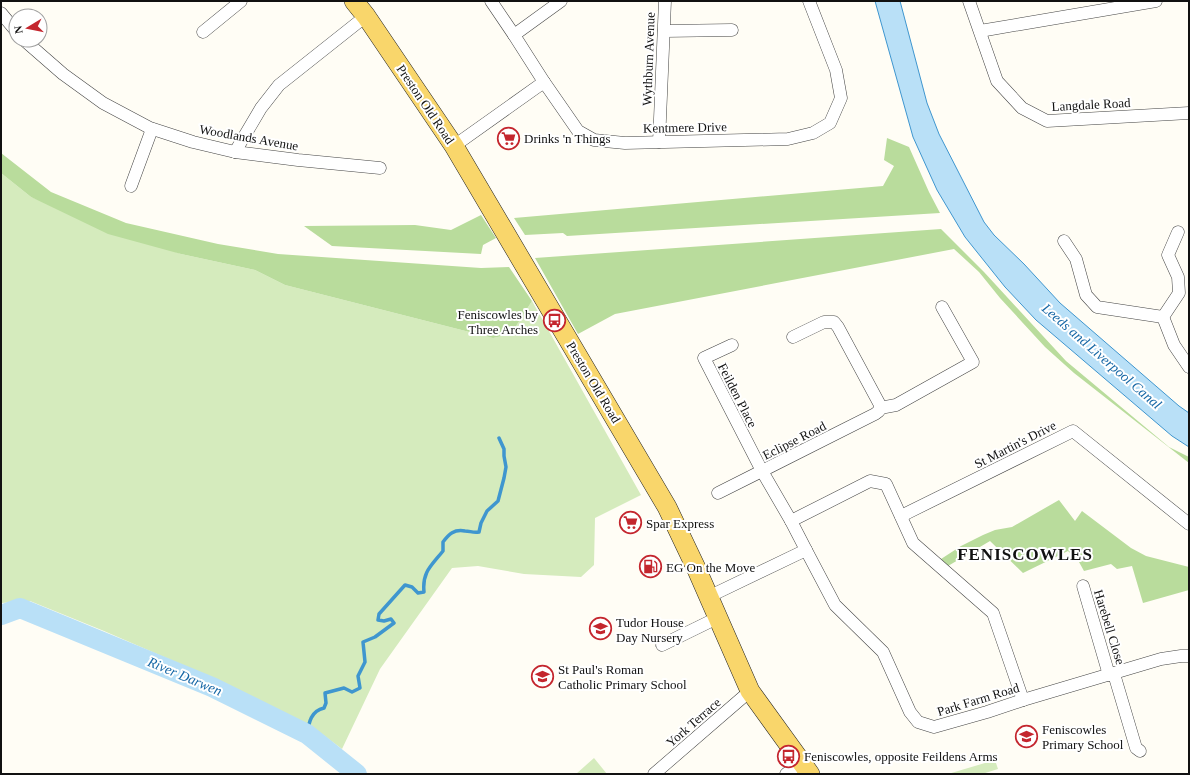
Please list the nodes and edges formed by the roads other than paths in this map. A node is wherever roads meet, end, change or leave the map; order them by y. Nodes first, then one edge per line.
1 (241, 1) edge
2 (354, 1) edge
3 (491, 1) edge
4 (561, 1) edge
5 (665, 1) edge
6 (809, 1) edge
7 (969, 1) edge
8 (1156, 1) edge
9 (1, 13) edge
10 (366, 16) junction
11 (8, 21) edge
12 (664, 30) junction
13 (732, 30) dead end
14 (980, 30) junction
15 (203, 32) dead end
16 (514, 35) junction
17 (33, 48) edge
18 (544, 82) junction
19 (1189, 113) edge
20 (152, 129) junction
21 (659, 142) junction
22 (454, 146) junction
23 (235, 152) junction
24 (380, 168) dead end
25 (131, 186) dead end
26 (1178, 232) dead end
27 (1064, 241) dead end
28 (942, 307) dead end
29 (1163, 317) junction
30 (793, 337) dead end
31 (732, 345) dead end
32 (1189, 366) edge
33 (880, 408) junction
34 (762, 471) junction
35 (718, 493) dead end
36 (901, 516) junction
37 (791, 521) junction
38 (1189, 524) edge
39 (806, 550) junction
40 (1083, 586) dead end
41 (708, 597) junction
42 (717, 618) junction
43 (662, 645) dead end
44 (1189, 656) edge
45 (1112, 674) junction
46 (750, 691) junction
47 (1023, 700) junction
48 (1140, 751) dead end
49 (806, 768) edge
50 (654, 774) edge
51 (786, 774) edge

1 - 15 street
2 - 10 main road, Preston Old Road
3 - 16 street, Kentmere Drive
4 - 16 street
5 - 12 street, Wythburn Avenue
6 - 21 street, Kentmere Drive
7 - 14 street, Langdale Road
8 - 14 street
9 - 11 street
10 - 22 main road, Preston Old Road
10 - 23 street
12 - 13 street
12 - 21 street, Wythburn Avenue
14 - 19 street, Langdale Road
16 - 18 street, Kentmere Drive
17 - 20 street, Woodlands Avenue
18 - 21 street, Kentmere Drive
18 - 22 street
20 - 23 street, Woodlands Avenue
20 - 25 street
22 - 41 main road, Preston Old Road
23 - 24 street, Woodlands Avenue
26 - 29 street
27 - 29 street
28 - 33 street, Eclipse Road
29 - 32 street
30 - 33 street
31 - 34 street, Feilden Place
33 - 34 street, Eclipse Road
34 - 35 street, Eclipse Road
34 - 37 street, Park Farm Road
36 - 37 street
36 - 38 street, St Martin's Drive
36 - 47 street
37 - 39 street, Park Farm Road
39 - 41 street
39 - 47 street, Park Farm Road
40 - 45 street, Harebell Close
41 - 42 main road, Preston Old Road
42 - 43 street
42 - 46 main road, Preston Old Road
44 - 45 street, Park Farm Road
45 - 47 street, Park Farm Road
45 - 48 street, Harebell Close
46 - 49 main road, Preston Old Road
46 - 50 street, York Terrace
49 - 51 street

